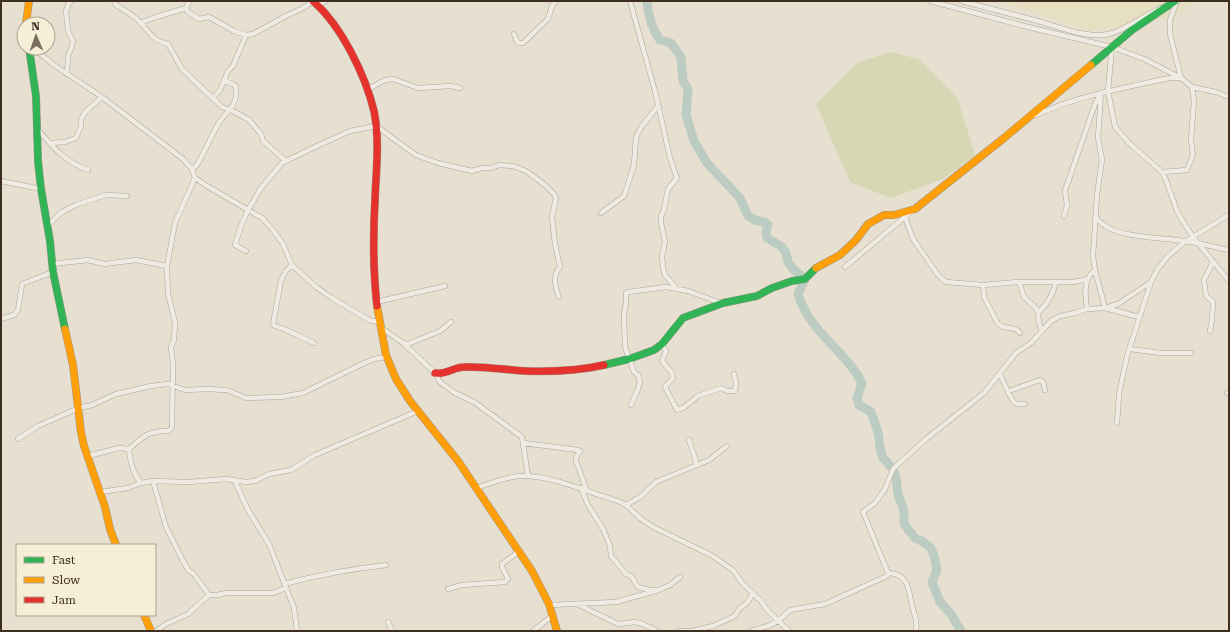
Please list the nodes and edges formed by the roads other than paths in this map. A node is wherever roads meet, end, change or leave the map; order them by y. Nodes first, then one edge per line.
1 (29, 1) edge
2 (71, 1) edge
3 (114, 1) edge
4 (189, 1) edge
5 (326, 1) edge
6 (556, 1) edge
7 (630, 1) edge
8 (930, 1) edge
9 (961, 1) edge
10 (314, 2) edge
11 (1174, 2) edge
12 (186, 8) junction
13 (26, 16) edge
14 (141, 23) junction
15 (514, 34) dead end
16 (246, 35) junction
17 (1112, 47) junction
18 (30, 56) edge
19 (43, 56) edge
20 (67, 74) junction
21 (1181, 78) junction
22 (224, 81) junction
23 (1192, 87) junction
24 (460, 88) dead end
25 (368, 89) junction
26 (1108, 91) junction
27 (1101, 93) junction
28 (102, 97) junction
29 (1229, 97) edge
30 (213, 98) junction
31 (658, 106) junction
32 (230, 110) junction
33 (1024, 120) junction
34 (376, 126) junction
35 (37, 129) junction
36 (50, 143) junction
37 (286, 160) junction
38 (192, 169) junction
39 (88, 170) dead end
40 (1162, 172) junction
41 (195, 178) junction
42 (1, 181) edge
43 (41, 189) junction
44 (127, 196) dead end
45 (915, 208) junction
46 (248, 210) junction
47 (601, 213) dead end
48 (1229, 215) edge
49 (1064, 216) dead end
50 (905, 217) junction
51 (1096, 217) junction
52 (47, 226) junction
53 (1193, 237) junction
54 (1186, 241) junction
55 (1198, 243) junction
56 (1229, 250) edge
57 (246, 251) dead end
58 (1213, 262) junction
59 (292, 265) junction
60 (167, 266) junction
61 (845, 267) dead end
62 (52, 268) junction
63 (1096, 270) junction
64 (1088, 279) junction
65 (1229, 281) edge
66 (1019, 282) junction
67 (1056, 282) junction
68 (1151, 282) junction
69 (983, 285) junction
70 (445, 286) dead end
71 (677, 289) junction
72 (559, 297) dead end
73 (376, 302) junction
74 (723, 303) junction
75 (1105, 308) junction
76 (1087, 309) junction
77 (1038, 314) junction
78 (1139, 317) junction
79 (1, 319) edge
80 (450, 322) dead end
81 (378, 324) junction
82 (1042, 331) junction
83 (1210, 331) dead end
84 (1020, 333) dead end
85 (314, 343) dead end
86 (403, 343) junction
87 (662, 344) junction
88 (1130, 349) junction
89 (1191, 353) dead end
90 (386, 357) junction
91 (629, 359) junction
92 (435, 373) junction
93 (734, 374) dead end
94 (1000, 374) junction
95 (173, 385) junction
96 (1045, 390) dead end
97 (1009, 391) junction
98 (1025, 404) dead end
99 (631, 405) dead end
100 (79, 408) junction
101 (418, 410) junction
102 (1117, 423) dead end
103 (18, 439) dead end
104 (689, 440) dead end
105 (523, 442) junction
106 (727, 446) dead end
107 (129, 449) junction
108 (88, 456) junction
109 (695, 465) junction
110 (528, 476) junction
111 (153, 481) junction
112 (235, 481) junction
113 (141, 483) junction
114 (477, 488) junction
115 (581, 488) junction
116 (587, 491) junction
117 (100, 492) junction
118 (626, 505) junction
119 (116, 544) edge
120 (518, 551) junction
121 (386, 565) dead end
122 (888, 573) junction
123 (680, 577) dead end
124 (285, 586) junction
125 (448, 589) dead end
126 (659, 590) junction
127 (753, 593) junction
128 (210, 595) junction
129 (577, 604) junction
130 (549, 605) junction
131 (144, 616) edge
132 (552, 616) junction
133 (778, 621) junction
134 (388, 622) dead end
135 (151, 631) edge
136 (156, 631) edge
137 (297, 631) edge
138 (392, 631) edge
139 (533, 631) edge
140 (557, 631) edge
141 (656, 631) edge
142 (679, 631) edge
143 (752, 631) edge
144 (789, 631) edge
145 (916, 631) edge

1 - 13 street
2 - 20 street
3 - 14 street
4 - 12 street
5 - 10 street
6 - 15 street
7 - 31 street
8 - 17 street
9 - 11 street
10 - 16 street
10 - 25 street
11 - 17 street
11 - 21 street
12 - 14 street
12 - 16 street
14 - 30 street
16 - 22 street
17 - 21 street
17 - 26 street
17 - 33 street
18 - 35 street
19 - 20 street
20 - 28 street
21 - 23 street
21 - 26 street
22 - 30 street
22 - 32 street
23 - 29 street
23 - 40 street
24 - 25 street
25 - 34 street
26 - 27 street
26 - 40 street
27 - 33 street
27 - 49 street
27 - 51 street
28 - 36 street
28 - 38 street
30 - 32 street
31 - 47 street
31 - 71 street
32 - 37 street
32 - 38 street
33 - 45 street
34 - 37 street
34 - 72 street
34 - 73 street
35 - 36 street
35 - 43 street
36 - 39 street
37 - 46 street
38 - 41 street
40 - 53 street
41 - 46 street
41 - 60 street
42 - 43 street
43 - 52 street
44 - 52 street
45 - 50 street
45 - 74 street
46 - 57 street
46 - 59 street
48 - 53 street
50 - 61 street
50 - 69 street
51 - 54 street
51 - 63 street
52 - 62 street
53 - 54 street
53 - 55 street
54 - 55 street
54 - 68 street
55 - 56 street
55 - 58 street
58 - 65 street
58 - 83 street
59 - 81 street
59 - 85 street
60 - 62 street
60 - 95 street
62 - 79 street
62 - 100 street
63 - 64 street
63 - 75 street
64 - 67 street
64 - 76 street
66 - 67 street
66 - 69 street
66 - 77 street
67 - 77 street
68 - 75 street
68 - 78 street
69 - 84 street
70 - 73 street
71 - 74 street
71 - 91 street
73 - 81 street
74 - 87 street
75 - 76 street
75 - 78 street
76 - 82 street
77 - 82 street
78 - 88 street
80 - 86 street
81 - 86 street
81 - 90 street
82 - 94 street
86 - 92 street
87 - 91 street
87 - 93 street
88 - 89 street
88 - 102 street
90 - 95 street
90 - 101 street
91 - 92 street
91 - 99 street
92 - 105 street
94 - 97 street
94 - 122 street
95 - 100 street
95 - 107 street
96 - 97 street
97 - 98 street
100 - 103 street
100 - 108 street
101 - 112 street
101 - 114 street
104 - 109 street
105 - 110 street
105 - 116 street
106 - 109 street
107 - 108 street
107 - 113 street
108 - 117 street
109 - 118 street
110 - 114 street
110 - 115 street
111 - 112 street
111 - 113 street
111 - 128 street
112 - 124 street
113 - 117 street
114 - 120 street
115 - 116 street
115 - 126 street
116 - 118 street
117 - 119 street
118 - 127 street
120 - 125 street
120 - 130 street
121 - 124 street
122 - 133 street
122 - 145 street
123 - 126 street
124 - 128 street
124 - 137 street
126 - 129 street
127 - 133 street
127 - 142 street
128 - 136 street
129 - 130 street
129 - 141 street
130 - 132 street
131 - 135 street
132 - 139 street
132 - 140 street
133 - 143 street
133 - 144 street
134 - 138 street

